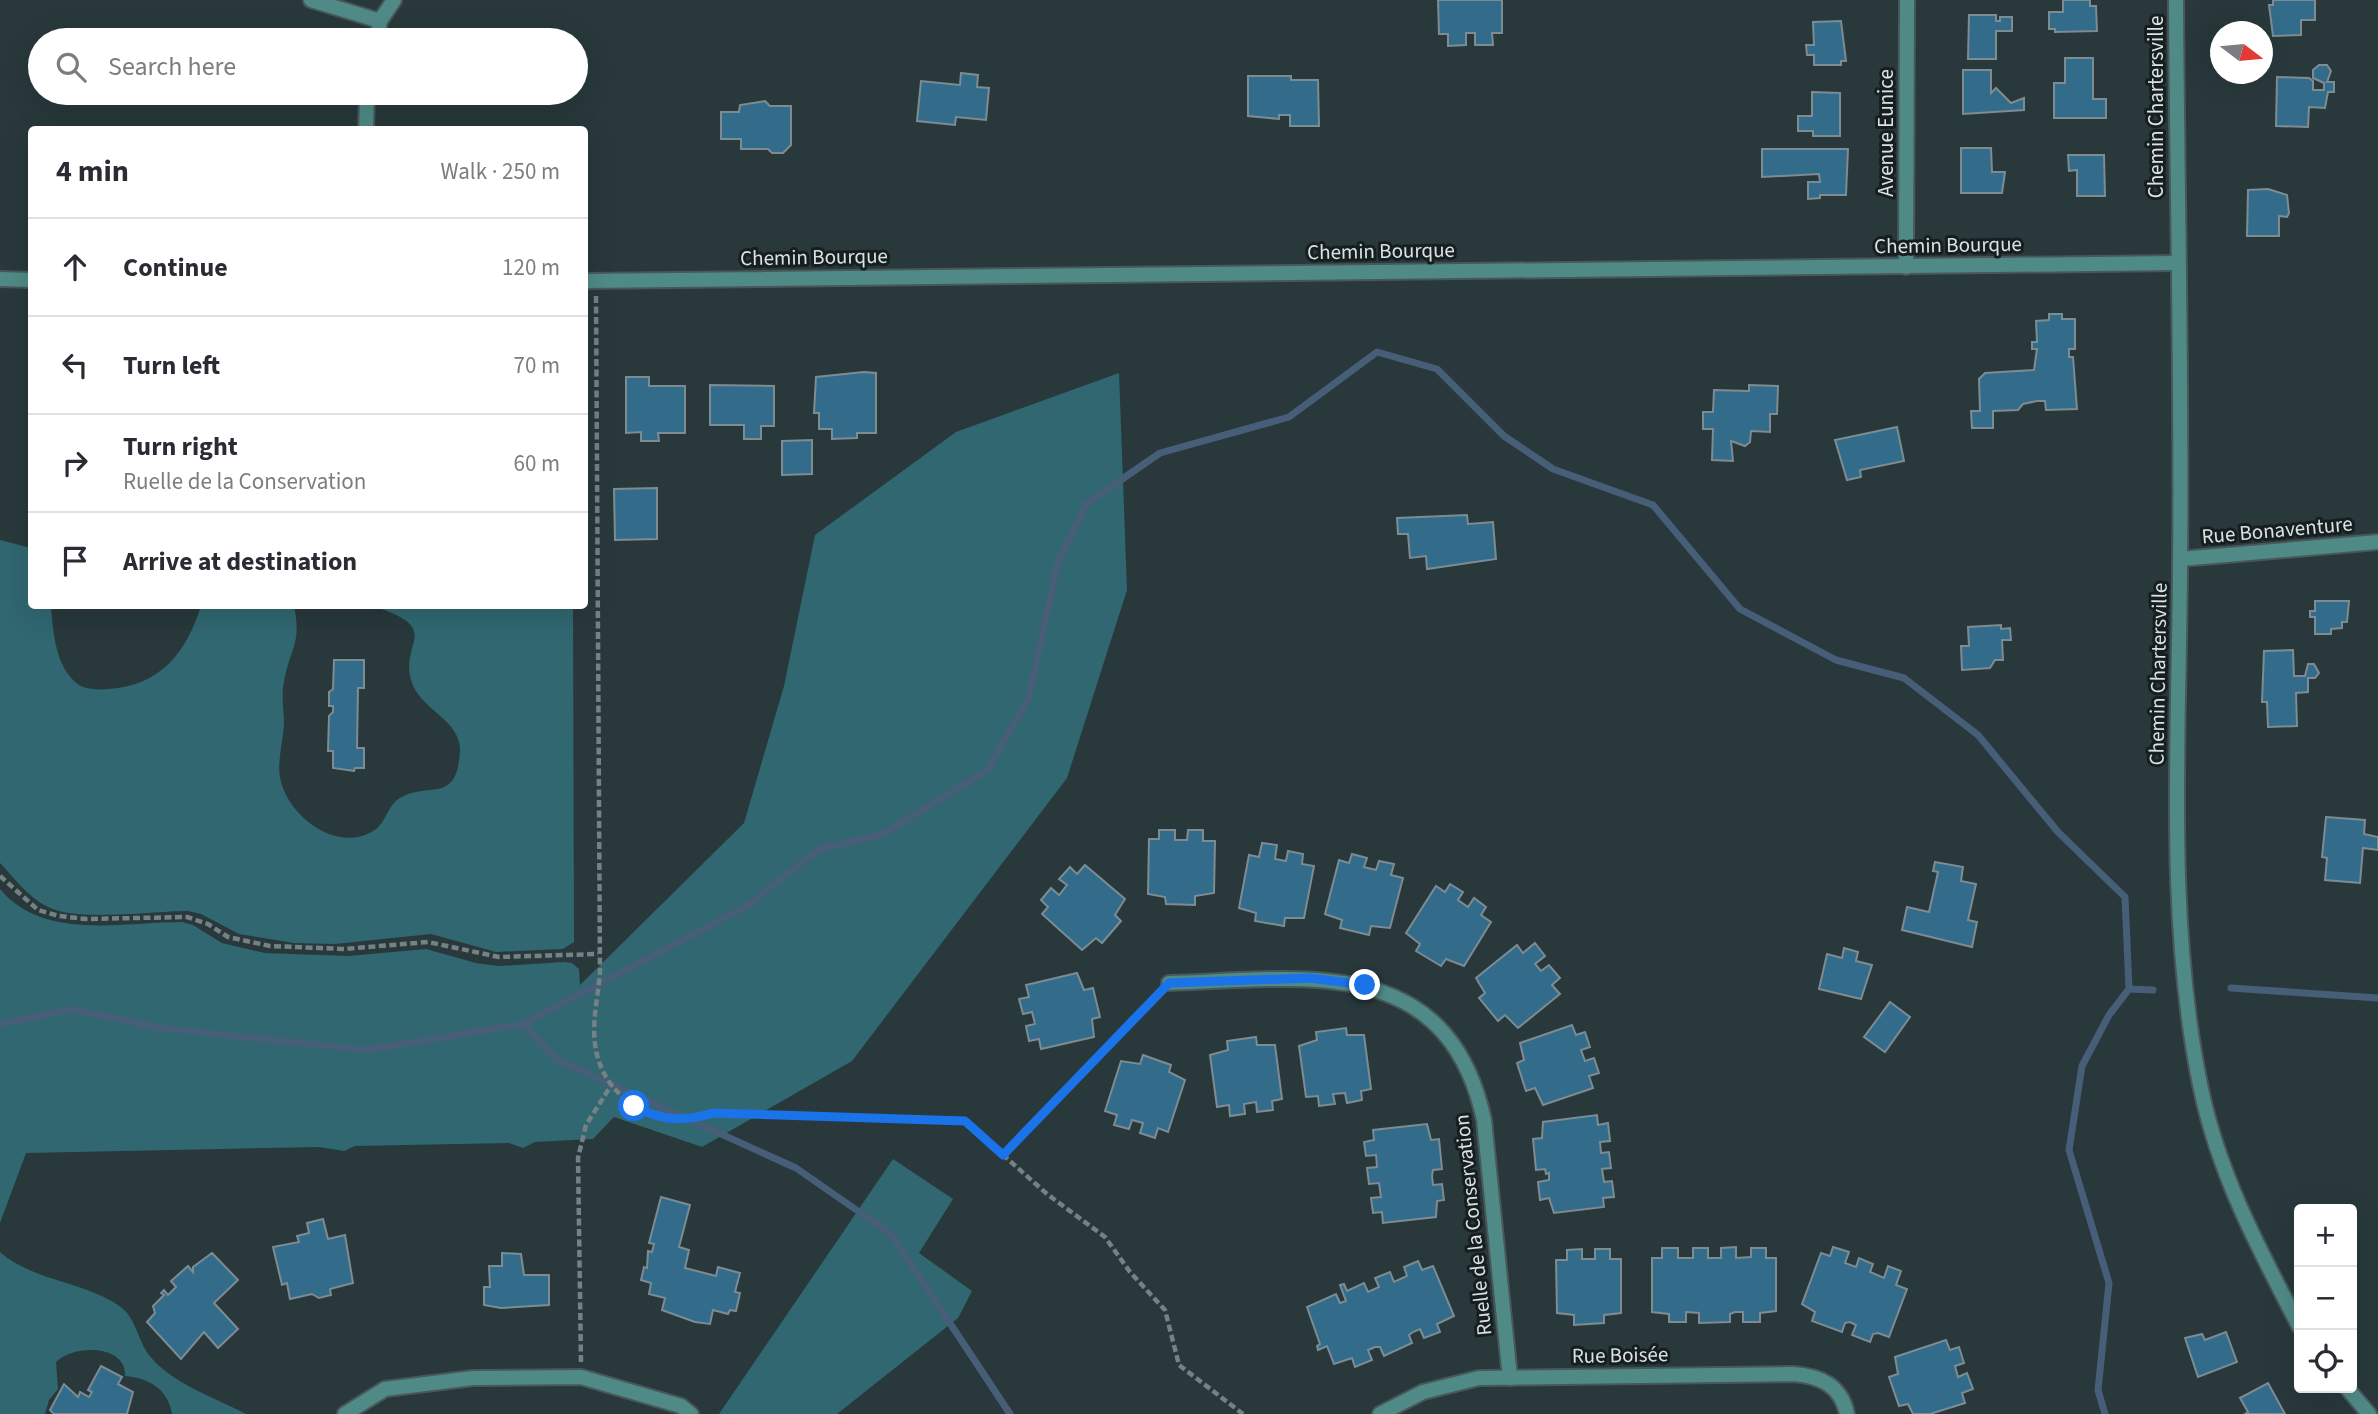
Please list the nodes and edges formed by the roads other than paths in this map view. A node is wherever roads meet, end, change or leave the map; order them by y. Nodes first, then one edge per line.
1 (311, 0) edge
2 (394, 0) edge
3 (1907, 0) edge
4 (2176, 0) edge
5 (380, 21) junction
6 (379, 28) edge
7 (367, 105) edge
8 (366, 126) edge
9 (2177, 263) junction
10 (1906, 267) junction
11 (0, 279) edge
12 (28, 280) edge
13 (590, 281) edge
14 (2378, 542) edge
15 (2180, 559) junction
16 (1169, 983) road end
17 (2294, 1316) edge
18 (1510, 1378) junction
19 (2351, 1393) edge
20 (345, 1414) edge
21 (691, 1414) edge
22 (1380, 1414) edge
23 (1847, 1414) edge
24 (2369, 1414) edge

1 - 5 street
2 - 5 street
3 - 10 street, Avenue Eunice
4 - 9 street, Chemin Chartersville
5 - 6 street
7 - 8 street
9 - 10 street, Chemin Bourque
9 - 15 street, Chemin Chartersville
10 - 13 street, Chemin Bourque
11 - 12 street
14 - 15 street, Rue Bonaventure
15 - 17 street, Chemin Chartersville
16 - 18 street, Ruelle de la Conservation
18 - 22 street, Rue Boisée
18 - 23 street, Rue Boisée
19 - 24 street
20 - 21 street

